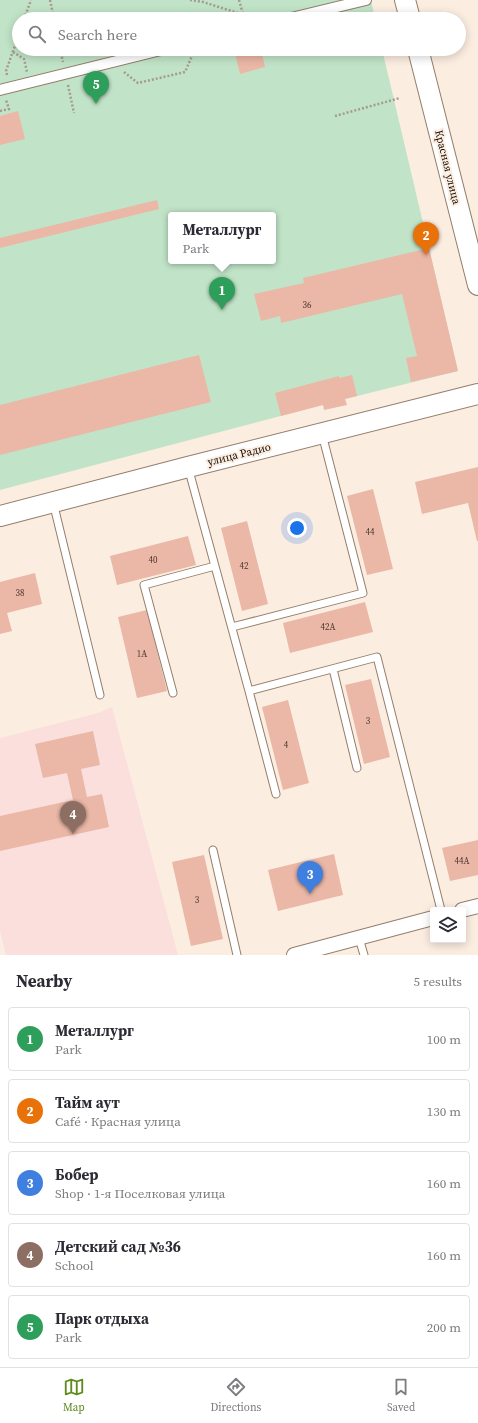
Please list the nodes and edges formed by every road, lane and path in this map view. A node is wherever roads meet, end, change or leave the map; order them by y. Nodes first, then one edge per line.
1 (31, 0) edge
2 (50, 0) edge
3 (190, 0) edge
4 (239, 0) edge
5 (366, 0) edge
6 (405, 0) edge
7 (27, 12) edge
8 (53, 12) edge
9 (236, 12) edge
10 (242, 12) edge
11 (316, 12) edge
12 (408, 12) edge
13 (12, 55) edge
14 (19, 56) edge
15 (136, 56) edge
16 (192, 56) edge
17 (420, 56) edge
18 (111, 62) junction
19 (29, 82) junction
20 (5, 88) edge
21 (400, 98) dead end
22 (335, 116) dead end
23 (478, 285) edge
24 (478, 394) edge
25 (321, 433) junction
26 (188, 467) junction
27 (53, 502) junction
28 (0, 516) edge
29 (215, 566) junction
30 (232, 626) junction
31 (333, 669) junction
32 (249, 691) junction
33 (172, 693) dead end
34 (100, 695) dead end
35 (357, 768) dead end
36 (276, 794) dead end
37 (213, 850) dead end
38 (478, 906) edge
39 (440, 907) edge
40 (466, 909) edge
41 (430, 919) edge
42 (359, 938) junction
43 (236, 955) edge
44 (294, 955) edge
45 (364, 955) edge

1 - 7 path
2 - 8 path
3 - 9 path
4 - 10 path
5 - 11 street
6 - 12 main road
13 - 20 path
14 - 19 path
15 - 18 street
16 - 18 path
17 - 23 main road, Красная улица
18 - 19 street
19 - 20 street
21 - 22 path
24 - 25 main road, улица Радио
25 - 26 main road, улица Радио
25 - 30 lane
26 - 27 main road, улица Радио
26 - 29 lane
27 - 28 main road, улица Радио
27 - 34 lane
29 - 30 lane
29 - 33 lane
30 - 32 lane
31 - 32 lane
31 - 35 lane
31 - 39 lane
32 - 36 lane
37 - 43 lane
38 - 40 street
41 - 42 street
42 - 44 street
42 - 45 lane

